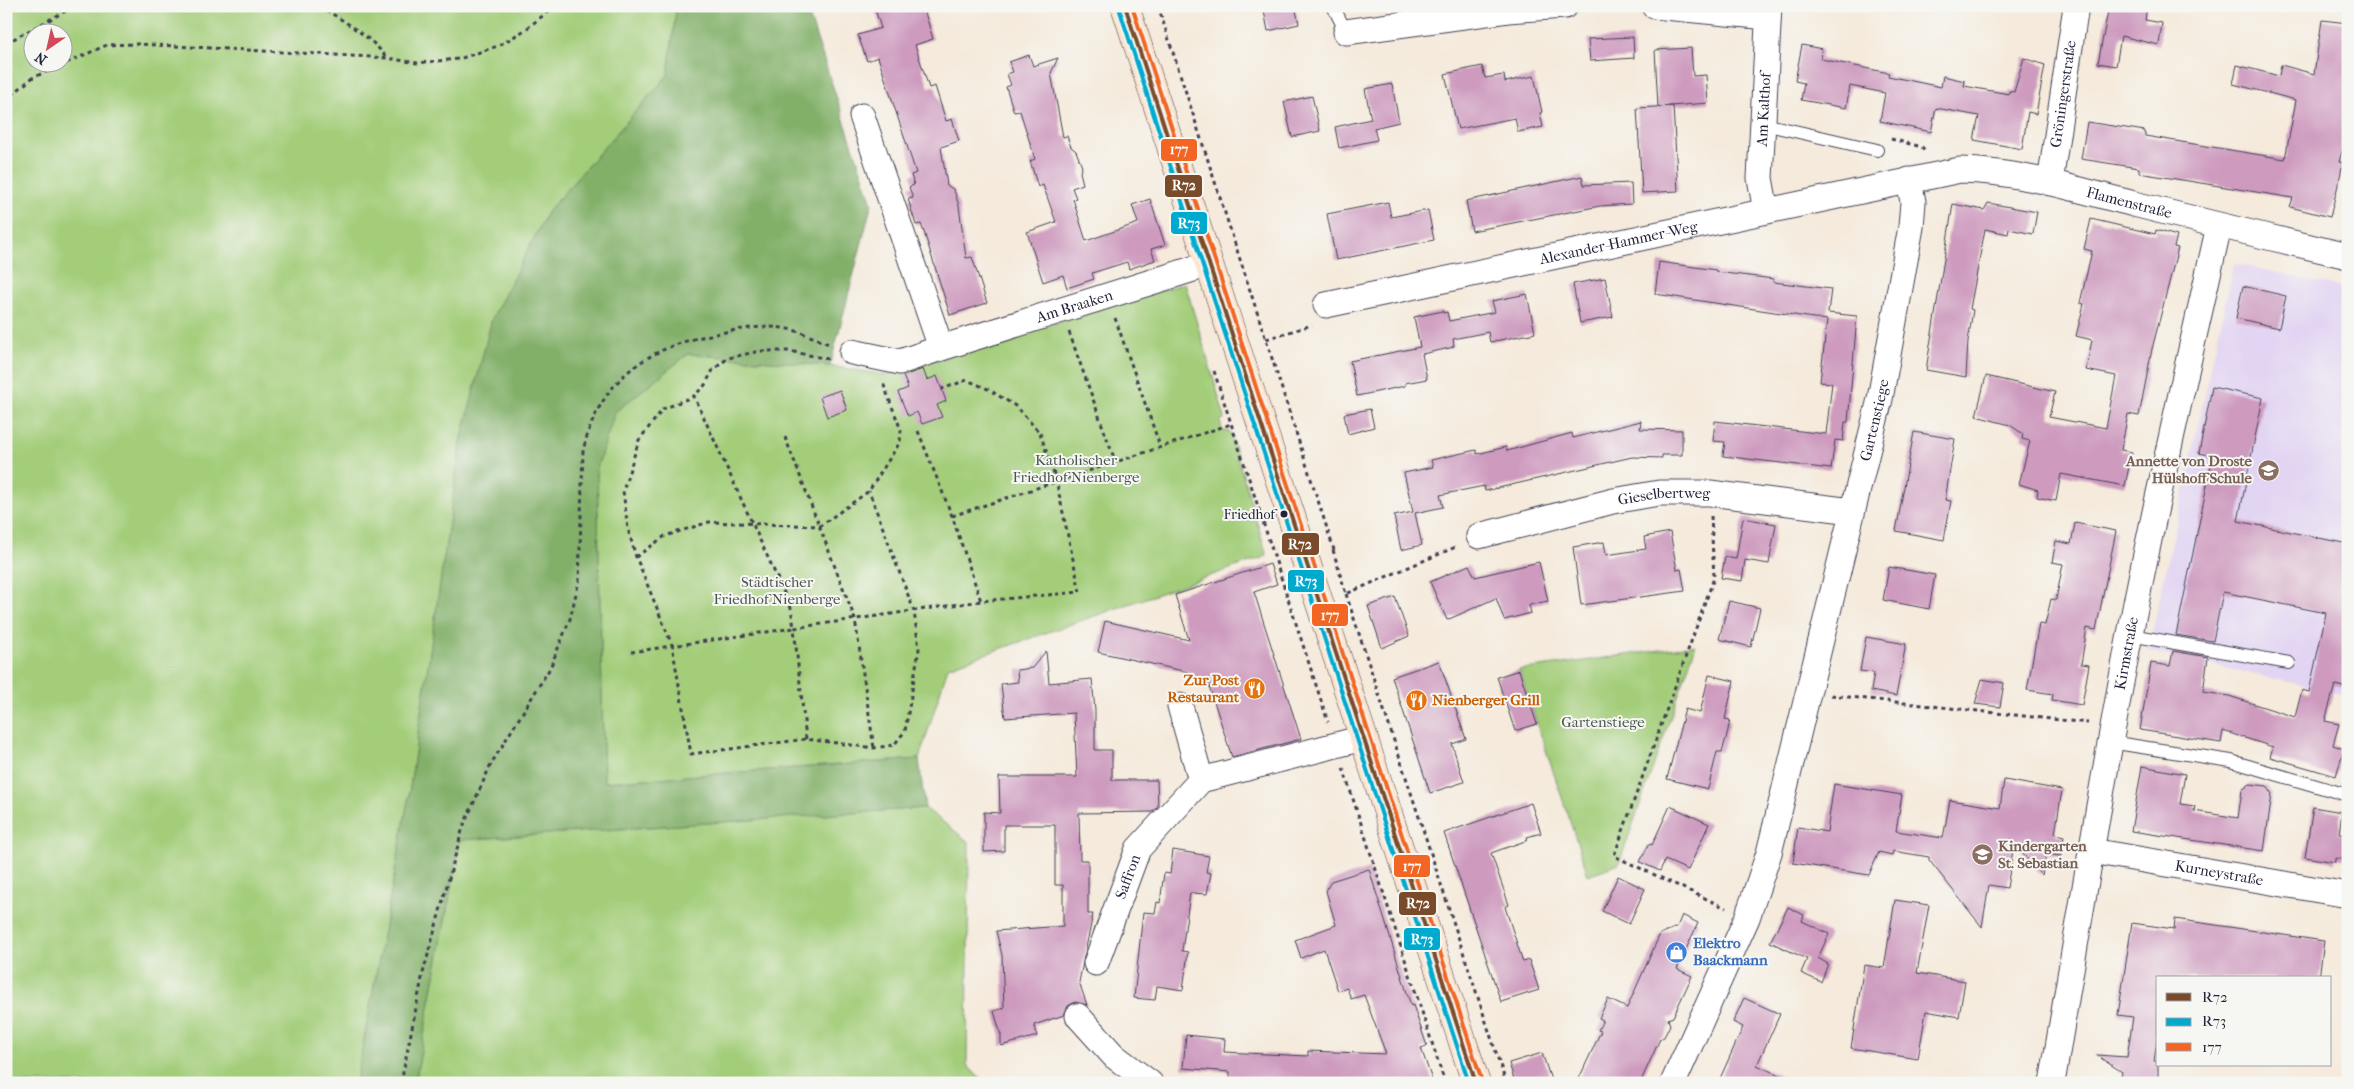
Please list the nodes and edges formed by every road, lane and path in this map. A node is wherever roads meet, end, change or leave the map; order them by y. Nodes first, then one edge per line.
1 (75, 6) edge
2 (319, 6) edge
3 (555, 6) edge
4 (811, 6) edge
5 (1125, 6) edge
6 (1158, 6) edge
7 (1334, 6) edge
8 (1564, 6) edge
9 (1654, 6) edge
10 (2076, 6) edge
11 (824, 11) dead end
12 (1769, 12) edge
13 (1346, 32) joint
14 (6, 43) edge
15 (387, 58) junction
16 (6, 100) edge
17 (862, 116) dead end
18 (1764, 124) junction
19 (1877, 150) joint
20 (1940, 172) junction
21 (1909, 180) junction
22 (2050, 183) junction
23 (1766, 211) junction
24 (2219, 226) junction
25 (2348, 256) edge
26 (1209, 264) junction
27 (1113, 314) dead end
28 (1324, 314) joint
29 (1077, 327) dead end
30 (1267, 339) junction
31 (941, 348) junction
32 (862, 354) junction
33 (942, 389) dead end
34 (694, 396) junction
35 (1258, 416) junction
36 (1231, 424) junction
37 (918, 431) dead end
38 (785, 437) dead end
39 (1160, 446) junction
40 (1115, 461) junction
41 (1056, 480) junction
42 (869, 492) junction
43 (1710, 493) junction
44 (1852, 511) junction
45 (952, 516) junction
46 (752, 524) junction
47 (820, 526) junction
48 (1479, 536) joint
49 (1334, 550) junction
50 (636, 556) junction
51 (1304, 560) junction
52 (1346, 594) junction
53 (981, 600) junction
54 (914, 611) junction
55 (855, 619) junction
56 (794, 628) junction
57 (2130, 636) junction
58 (672, 645) junction
59 (631, 652) dead end
60 (2289, 663) dead end
61 (1808, 692) junction
62 (1180, 706) dead end
63 (2111, 734) junction
64 (1363, 738) junction
65 (806, 739) junction
66 (1336, 746) junction
67 (874, 748) junction
68 (1200, 780) junction
69 (2344, 794) dead end
70 (2091, 851) junction
71 (2348, 895) edge
72 (1747, 918) junction
73 (1096, 963) dead end
74 (1078, 1016) dead end
75 (401, 1083) edge
76 (1150, 1083) edge
77 (1445, 1083) edge
78 (1476, 1083) edge
79 (1506, 1083) edge
80 (1673, 1083) edge
81 (2052, 1083) edge

1 - 14 path
2 - 15 path
3 - 15 path
4 - 11 path
5 - 26 main road
6 - 30 path
7 - 13 lane
8 - 13 street
9 - 12 street
10 - 22 street, Gröningerstraße
12 - 18 street, Am Kalthof
15 - 16 path
17 - 31 street
18 - 19 lane
18 - 23 street, Am Kalthof
19 - 20 path
20 - 21 street, Flamenstraße
20 - 22 street, Flamenstraße
21 - 23 street, Alexander-Hammer-Weg
21 - 44 street, Gartenstiege
22 - 24 street, Flamenstraße
23 - 28 street, Alexander-Hammer-Weg
24 - 25 street, Flamenstraße
24 - 57 street, Kirmstraße
26 - 31 street, Am Braaken
26 - 35 main road
27 - 39 path
28 - 30 path
29 - 40 path
30 - 49 path
31 - 32 street, Am Braaken
32 - 34 path
32 - 42 path
32 - 75 path
33 - 41 path
34 - 46 path
34 - 50 path
35 - 36 path
35 - 51 main road
36 - 39 path
36 - 66 path
37 - 45 path
38 - 47 path
39 - 40 path
40 - 41 path
41 - 45 path
41 - 53 path
42 - 47 path
42 - 54 path
43 - 44 street, Gieselbertweg
43 - 48 street, Gieselbertweg
43 - 72 path
44 - 61 street, Gartenstiege
45 - 53 path
46 - 47 path
46 - 50 path
46 - 56 path
47 - 55 path
48 - 52 path
49 - 51 path
49 - 52 path
50 - 58 path
51 - 64 main road
52 - 79 path
53 - 54 path
54 - 55 path
54 - 67 path
55 - 56 path
55 - 67 path
56 - 58 path
56 - 65 path
57 - 60 lane
57 - 63 street, Kirmstraße
58 - 59 path
58 - 65 path
61 - 63 path
61 - 72 street, Gartenstiege
62 - 68 street
63 - 69 lane
63 - 70 street, Kirmstraße
64 - 66 street
64 - 78 main road
65 - 67 path
66 - 68 street
66 - 77 path
68 - 73 street, Saffron
70 - 71 street, Kurneystraße
70 - 81 street, Kirmstraße
72 - 80 street, Gartenstiege
74 - 76 street

